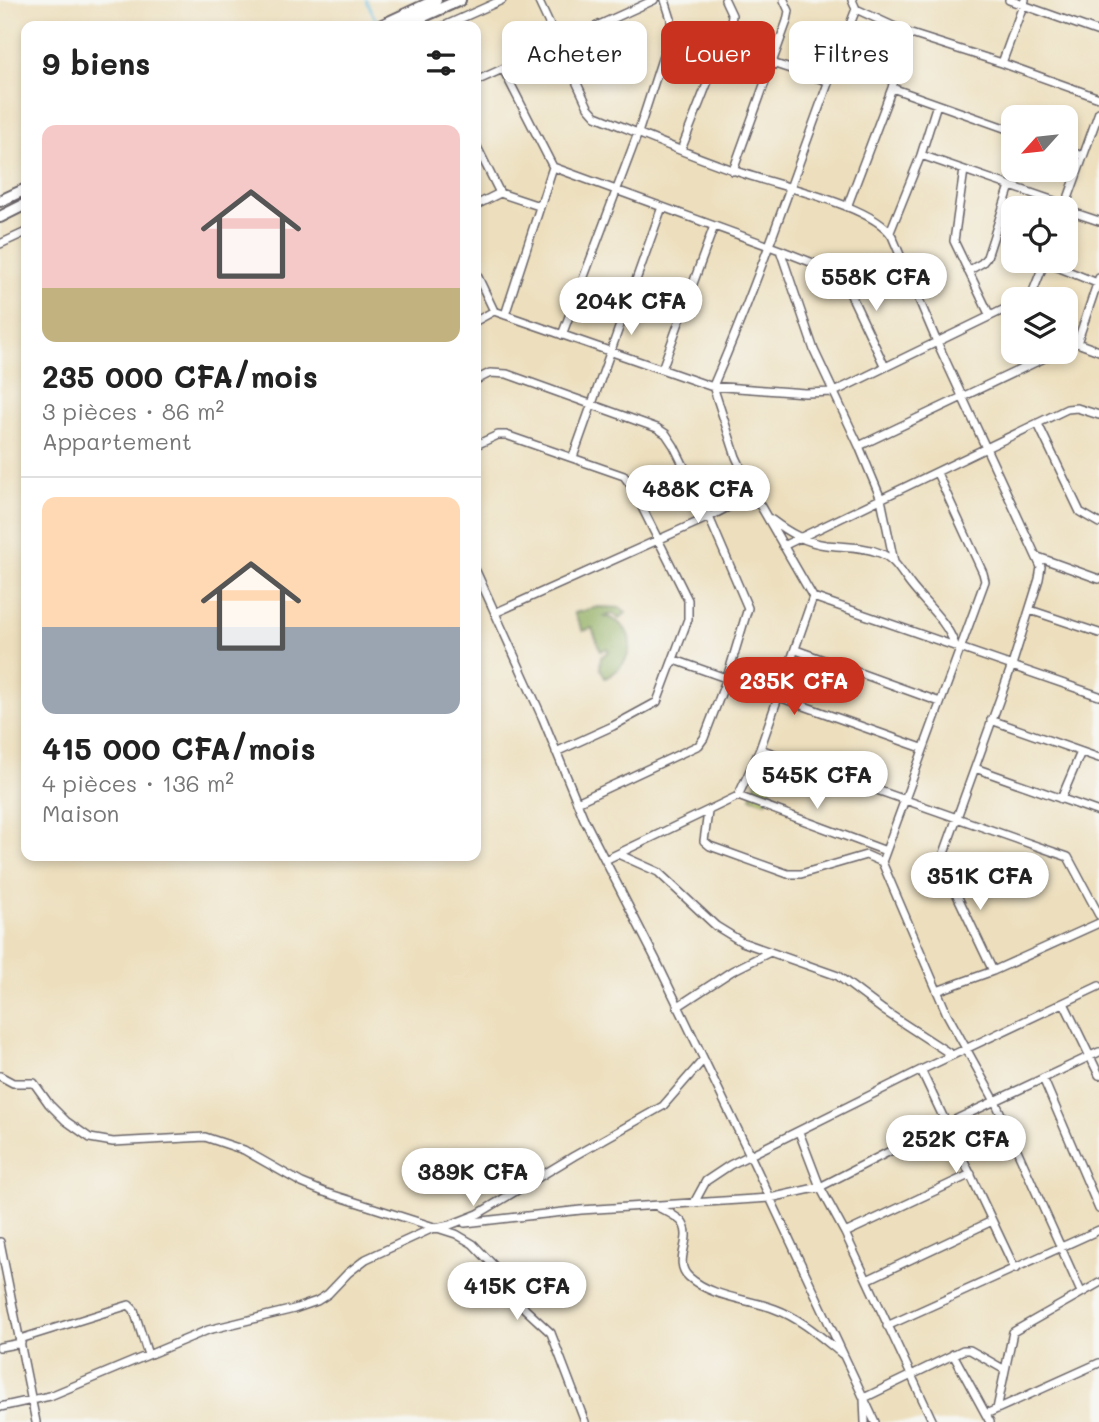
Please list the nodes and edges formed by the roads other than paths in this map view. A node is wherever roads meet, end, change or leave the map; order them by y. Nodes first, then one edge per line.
1 (436, 0) edge
2 (460, 0) edge
3 (502, 0) edge
4 (538, 0) edge
5 (654, 0) edge
6 (665, 0) edge
7 (725, 0) edge
8 (784, 0) edge
9 (852, 0) edge
10 (1009, 0) edge
11 (1024, 3) edge
12 (856, 9) junction
13 (391, 21) edge
14 (423, 21) edge
15 (455, 21) edge
16 (548, 21) edge
17 (608, 21) edge
18 (851, 21) edge
19 (882, 21) edge
20 (1099, 33) edge
21 (913, 35) edge
22 (775, 54) edge
23 (1002, 63) junction
24 (502, 69) edge
25 (481, 79) edge
26 (511, 84) edge
27 (577, 84) edge
28 (764, 84) edge
29 (826, 84) edge
30 (893, 84) edge
31 (892, 88) junction
32 (1099, 98) edge
33 (937, 104) junction
34 (1099, 112) edge
35 (1001, 127) edge
36 (638, 133) junction
37 (681, 150) junction
38 (1078, 154) edge
39 (481, 155) edge
40 (921, 155) junction
41 (1083, 156) junction
42 (553, 167) junction
43 (964, 170) junction
44 (733, 171) junction
45 (1010, 186) junction
46 (791, 189) junction
47 (615, 190) junction
48 (21, 191) edge
49 (500, 193) junction
50 (1035, 196) edge
51 (1069, 196) edge
52 (0, 201) edge
53 (481, 202) edge
54 (21, 206) edge
55 (539, 206) junction
56 (847, 206) junction
57 (662, 207) junction
58 (1078, 213) edge
59 (0, 217) edge
60 (1099, 221) edge
61 (714, 226) junction
62 (890, 232) junction
63 (21, 234) edge
64 (0, 244) edge
65 (769, 246) junction
66 (780, 250) junction
67 (968, 271) junction
68 (1077, 273) edge
69 (1098, 281) edge
70 (481, 284) edge
71 (1001, 311) edge
72 (494, 312) junction
73 (505, 315) junction
74 (990, 316) junction
75 (481, 318) edge
76 (562, 335) junction
77 (1078, 340) edge
78 (937, 342) junction
79 (1078, 343) edge
80 (611, 351) junction
81 (1099, 351) edge
82 (1032, 364) edge
83 (886, 367) junction
84 (662, 369) junction
85 (481, 378) edge
86 (713, 386) junction
87 (834, 392) junction
88 (962, 397) junction
89 (590, 405) junction
90 (1099, 415) edge
91 (1038, 424) junction
92 (481, 443) edge
93 (859, 446) junction
94 (987, 449) junction
95 (573, 457) junction
96 (936, 473) junction
97 (743, 499) junction
98 (881, 499) junction
99 (709, 517) junction
100 (769, 518) junction
101 (1099, 523) edge
102 (801, 539) junction
103 (658, 540) junction
104 (783, 546) junction
105 (1038, 556) junction
106 (894, 562) junction
107 (1099, 579) edge
108 (481, 582) edge
109 (813, 597) junction
110 (1030, 610) junction
111 (495, 613) junction
112 (1099, 633) edge
113 (958, 646) junction
114 (796, 650) junction
115 (675, 660) junction
116 (1012, 665) junction
117 (727, 678) junction
118 (1099, 696) edge
119 (779, 697) junction
120 (940, 702) junction
121 (991, 720) junction
122 (760, 748) junction
123 (922, 748) junction
124 (556, 752) junction
125 (1081, 752) junction
126 (1099, 758) edge
127 (975, 768) junction
128 (738, 796) junction
129 (905, 799) junction
130 (1061, 799) junction
131 (577, 802) junction
132 (708, 812) junction
133 (1099, 812) edge
134 (956, 817) junction
135 (886, 851) junction
136 (618, 854) junction
137 (605, 860) junction
138 (882, 862) junction
139 (1099, 915) edge
140 (1099, 923) edge
141 (769, 952) junction
142 (993, 971) junction
143 (1099, 986) edge
144 (937, 991) junction
145 (1064, 1003) junction
146 (677, 1007) junction
147 (966, 1049) junction
148 (1099, 1052) edge
149 (953, 1055) junction
150 (1091, 1056) junction
151 (703, 1060) junction
152 (920, 1070) junction
153 (1099, 1075) edge
154 (0, 1076) edge
155 (1043, 1078) junction
156 (995, 1101) junction
157 (947, 1123) junction
158 (799, 1132) junction
159 (750, 1154) junction
160 (971, 1174) junction
161 (820, 1187) junction
162 (770, 1198) junction
163 (694, 1203) junction
164 (658, 1207) junction
165 (1099, 1209) edge
166 (992, 1221) junction
167 (450, 1225) junction
168 (434, 1228) junction
169 (1099, 1230) edge
170 (845, 1233) junction
171 (0, 1242) edge
172 (1061, 1247) junction
173 (1016, 1269) junction
174 (867, 1280) junction
175 (1099, 1283) edge
176 (1081, 1292) junction
177 (887, 1326) junction
178 (20, 1341) junction
179 (0, 1347) edge
180 (953, 1354) junction
181 (148, 1355) junction
182 (845, 1357) junction
183 (1099, 1363) edge
184 (1005, 1370) junction
185 (911, 1375) junction
186 (864, 1398) junction
187 (32, 1400) junction
188 (0, 1407) edge
189 (997, 1409) junction
190 (988, 1418) edge
191 (36, 1422) edge
192 (585, 1422) edge
193 (865, 1422) edge
194 (875, 1422) edge
195 (933, 1422) edge

1 - 13 main road
2 - 14 main road
3 - 15 street
4 - 16 street
5 - 17 street
6 - 36 street
7 - 37 street
8 - 22 street
9 - 12 street
10 - 11 street
11 - 20 street
11 - 23 street
12 - 18 street
12 - 19 street
21 - 23 street
23 - 32 street
24 - 25 street
26 - 42 street
27 - 36 street
28 - 44 street
29 - 46 street
30 - 31 street
31 - 33 street
31 - 56 street
33 - 35 street
33 - 40 street
34 - 41 street
36 - 37 street
36 - 47 street
37 - 44 street
38 - 41 street
39 - 49 street
40 - 43 street
40 - 62 street
41 - 51 street
42 - 47 street
42 - 55 street
43 - 45 street
43 - 67 street
44 - 46 street
45 - 50 street
45 - 67 street
46 - 56 street
46 - 65 street
47 - 57 street
47 - 76 street
48 - 52 main road
49 - 53 street
49 - 55 street
54 - 59 main road
55 - 73 street
56 - 62 street
57 - 61 street
57 - 80 street
58 - 60 street
61 - 65 street
61 - 84 street
62 - 78 street
63 - 64 street
65 - 66 street
65 - 86 street
66 - 83 street
66 - 87 street
67 - 74 street
68 - 69 street
69 - 77 street
70 - 72 street
71 - 74 street
72 - 73 street
72 - 75 street
73 - 76 street
74 - 78 street
76 - 80 street
78 - 83 street
78 - 88 street
79 - 81 street
80 - 84 street
80 - 89 street
82 - 88 street
83 - 87 street
84 - 86 street
85 - 89 street
86 - 87 street
86 - 97 street
87 - 93 street
88 - 93 street
88 - 94 street
89 - 95 street
89 - 99 street
90 - 91 street
91 - 94 street
91 - 101 street
92 - 95 street
93 - 98 street
94 - 96 street
94 - 105 street
95 - 103 street
96 - 98 street
96 - 113 street
97 - 99 street
97 - 100 street
98 - 102 street
98 - 106 street
99 - 103 street
99 - 117 street
100 - 102 street
100 - 104 street
102 - 104 street
102 - 106 street
103 - 111 street
103 - 115 street
104 - 109 street
105 - 107 street
105 - 110 street
106 - 113 street
108 - 111 street
109 - 113 street
109 - 114 street
110 - 112 street
110 - 116 street
111 - 124 street
113 - 116 street
113 - 120 street
114 - 119 street
114 - 120 street
115 - 117 street
115 - 124 street
116 - 118 street
116 - 121 street
117 - 119 street
117 - 131 street
119 - 122 street
119 - 123 street
120 - 123 street
121 - 125 street
121 - 127 street
122 - 128 street
122 - 129 street
123 - 129 street
124 - 131 street
125 - 126 street
125 - 130 street
127 - 130 street
127 - 134 street
128 - 132 street
128 - 135 street
129 - 134 street
129 - 135 street
130 - 133 street
131 - 137 street
132 - 136 street
132 - 138 street
134 - 139 street
134 - 142 street
135 - 138 street
136 - 137 street
136 - 141 street
137 - 146 street
138 - 144 street
140 - 142 street
141 - 146 street
141 - 149 street
142 - 144 street
143 - 145 street
144 - 147 street
145 - 147 street
145 - 150 street
146 - 151 street
147 - 149 street
147 - 156 street
148 - 150 street
149 - 152 street
150 - 153 street
150 - 155 street
151 - 159 street
151 - 167 street
152 - 157 street
152 - 158 street
154 - 168 street
155 - 156 street
155 - 165 street
156 - 157 street
156 - 172 street
157 - 160 street
157 - 161 street
158 - 159 street
158 - 161 street
159 - 162 street
159 - 163 street
160 - 166 street
160 - 170 street
161 - 162 street
161 - 170 street
162 - 163 street
162 - 182 street
163 - 164 street
164 - 167 street
164 - 182 street
166 - 173 street
166 - 174 street
167 - 168 street
168 - 181 street
168 - 192 street
169 - 172 street
170 - 174 street
171 - 178 street
172 - 173 street
172 - 176 street
173 - 177 street
174 - 177 street
175 - 176 street
176 - 184 street
177 - 185 street
178 - 179 street
178 - 181 street
178 - 187 street
180 - 184 street
180 - 185 street
180 - 190 street
181 - 187 street
182 - 186 street
183 - 189 street
184 - 189 street
185 - 186 street
185 - 195 street
186 - 193 street
186 - 194 street
187 - 188 street
187 - 191 street
189 - 190 street

